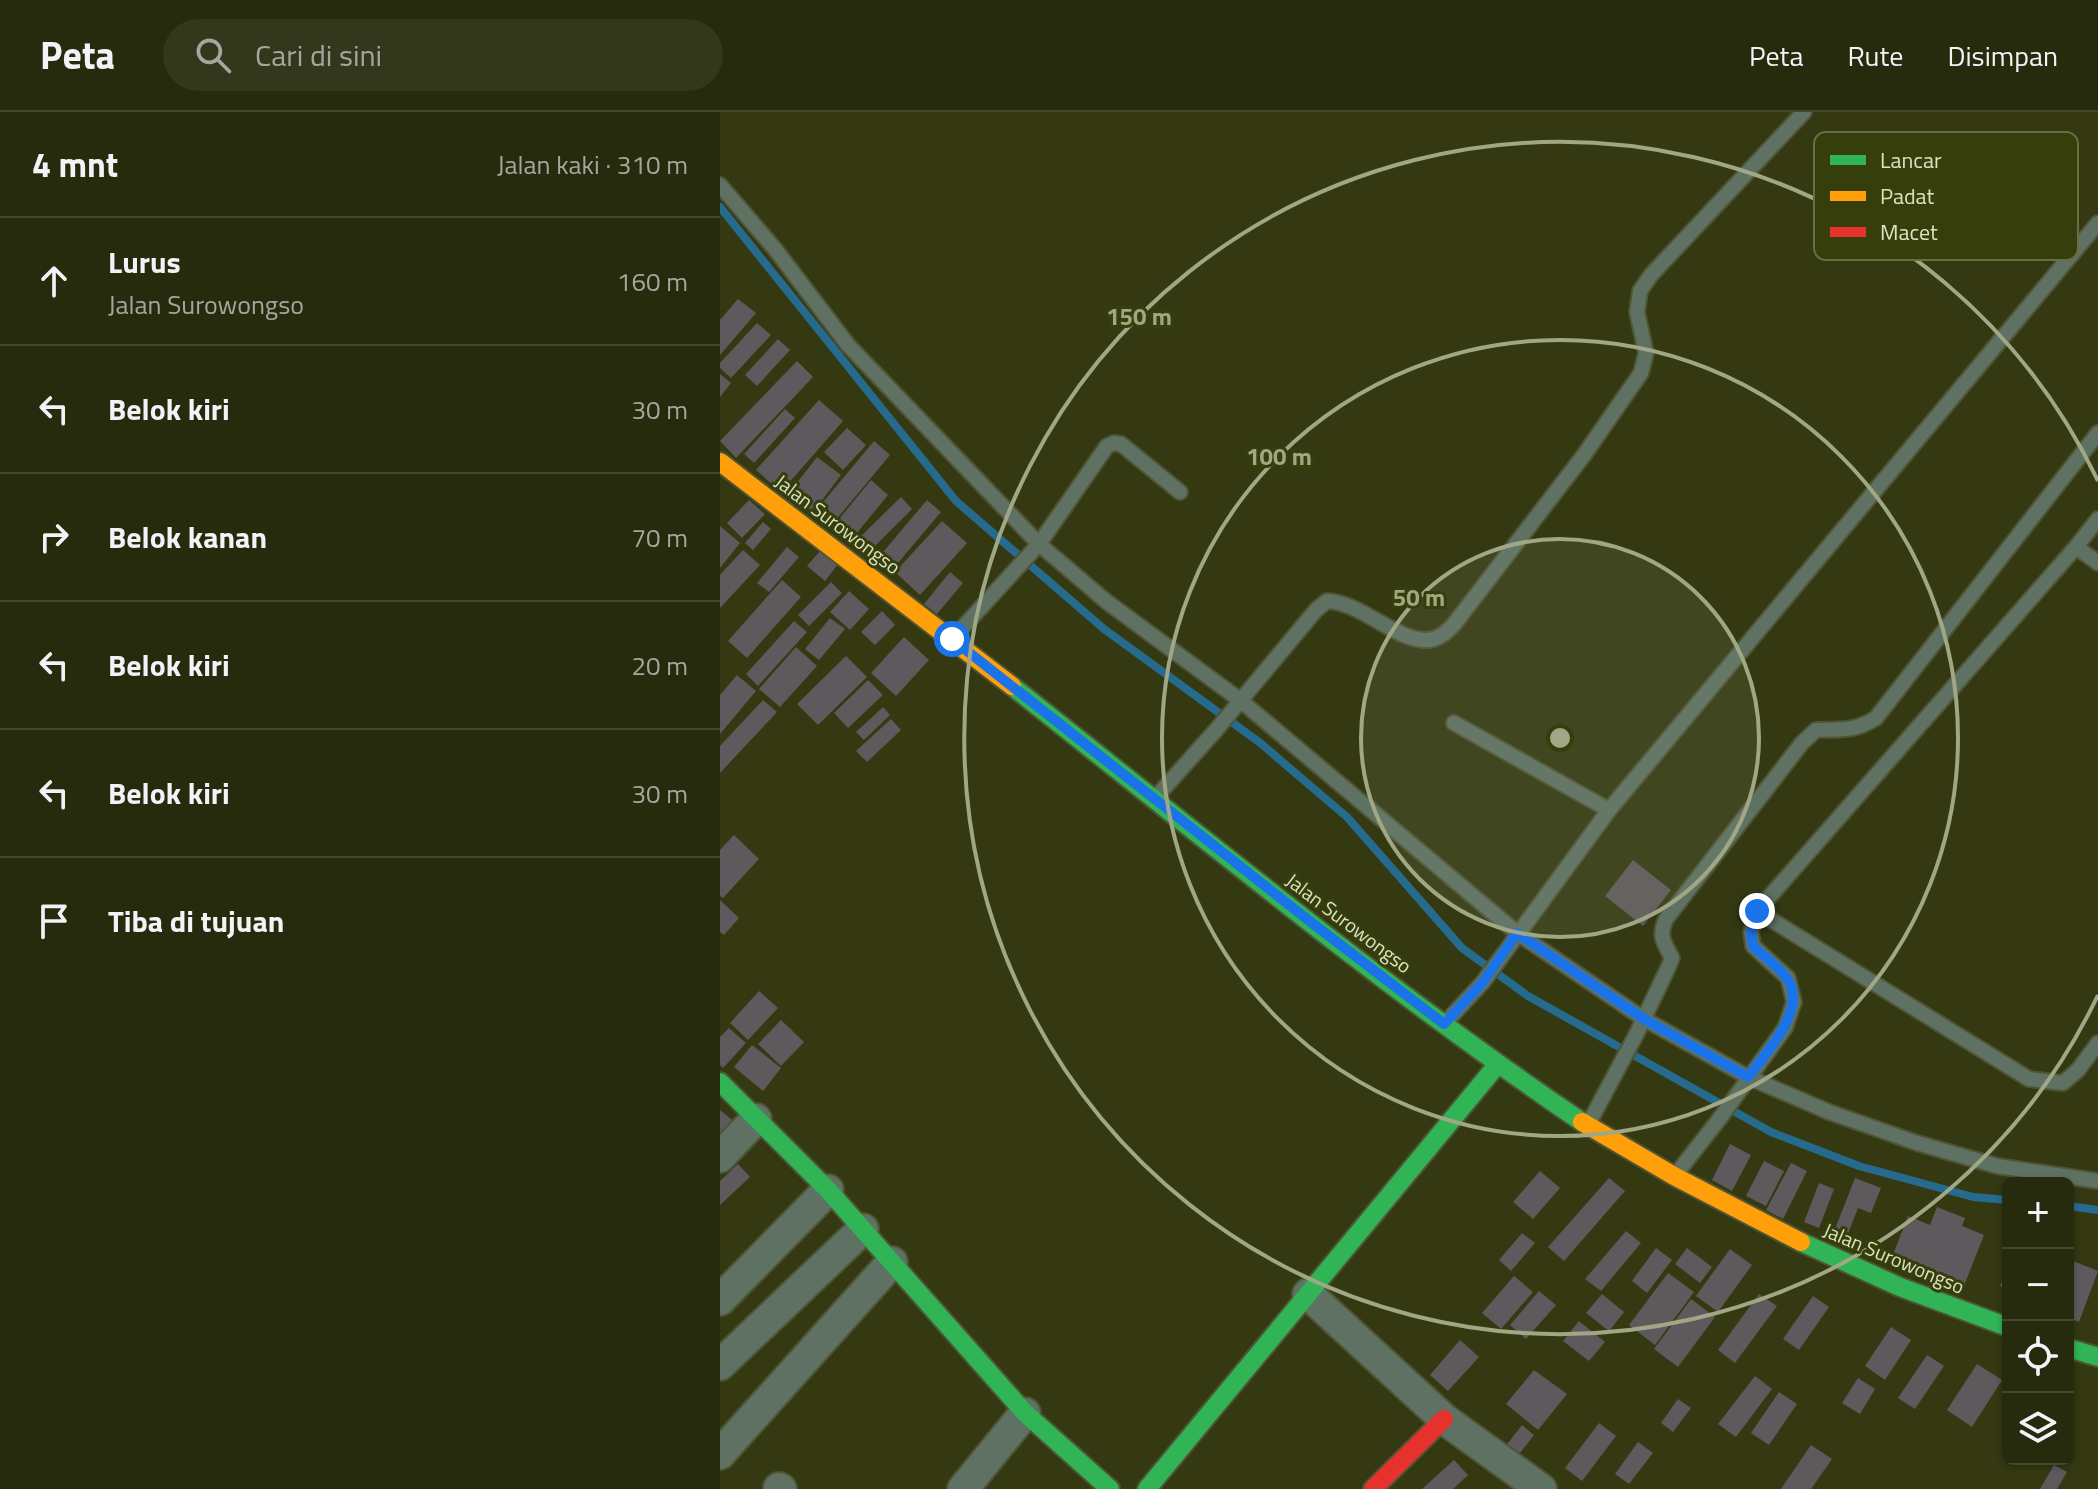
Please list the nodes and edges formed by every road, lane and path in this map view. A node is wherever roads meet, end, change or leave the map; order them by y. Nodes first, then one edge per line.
1 (1804, 112) edge
2 (720, 185) edge
3 (2098, 223) edge
4 (2078, 247) edge
5 (2067, 260) edge
6 (2098, 433) edge
7 (720, 462) edge
8 (1180, 492) dead end
9 (2098, 519) edge
10 (2076, 547) junction
11 (1034, 549) junction
12 (2098, 563) edge
13 (952, 639) junction
14 (1236, 706) junction
15 (1454, 723) dead end
16 (1154, 799) junction
17 (1609, 810) junction
18 (1757, 911) junction
19 (1517, 933) junction
20 (1644, 1019) junction
21 (1444, 1024) junction
22 (2098, 1043) edge
23 (1497, 1065) junction
24 (720, 1082) edge
25 (1744, 1083) junction
26 (756, 1119) junction
27 (1587, 1126) junction
28 (720, 1157) edge
29 (1674, 1176) junction
30 (2098, 1181) edge
31 (828, 1190) junction
32 (863, 1229) junction
33 (892, 1262) junction
34 (1308, 1294) junction
35 (720, 1300) edge
36 (2002, 1325) edge
37 (2074, 1350) edge
38 (2098, 1357) edge
39 (720, 1365) edge
40 (1025, 1413) junction
41 (1444, 1419) junction
42 (720, 1454) edge
43 (1524, 1485) edge
44 (963, 1489) edge
45 (1110, 1489) edge
46 (1147, 1489) edge
47 (1373, 1489) edge

1 - 14 lane
2 - 11 lane
3 - 4 lane
5 - 17 lane
6 - 20 lane
7 - 13 street, Jalan Surowongso
8 - 11 lane
9 - 10 lane
10 - 12 lane
10 - 18 lane
11 - 13 lane
11 - 14 lane
13 - 16 street, Jalan Surowongso
14 - 16 lane
14 - 19 lane
15 - 17 lane
16 - 21 street, Jalan Surowongso
17 - 19 lane
18 - 22 lane
18 - 25 lane
19 - 20 lane
19 - 21 lane
20 - 25 lane
20 - 27 lane
21 - 23 street, Jalan Surowongso
23 - 27 street, Jalan Surowongso
23 - 34 street
24 - 26 street
25 - 29 lane
25 - 30 lane
26 - 28 street
26 - 31 street
27 - 29 street, Jalan Surowongso
29 - 36 street, Jalan Surowongso
31 - 32 street
31 - 35 street
32 - 33 street
32 - 39 street
33 - 40 street
33 - 42 street
34 - 41 street
34 - 46 street
37 - 38 street
40 - 44 street
40 - 45 street
41 - 43 street
41 - 47 street

